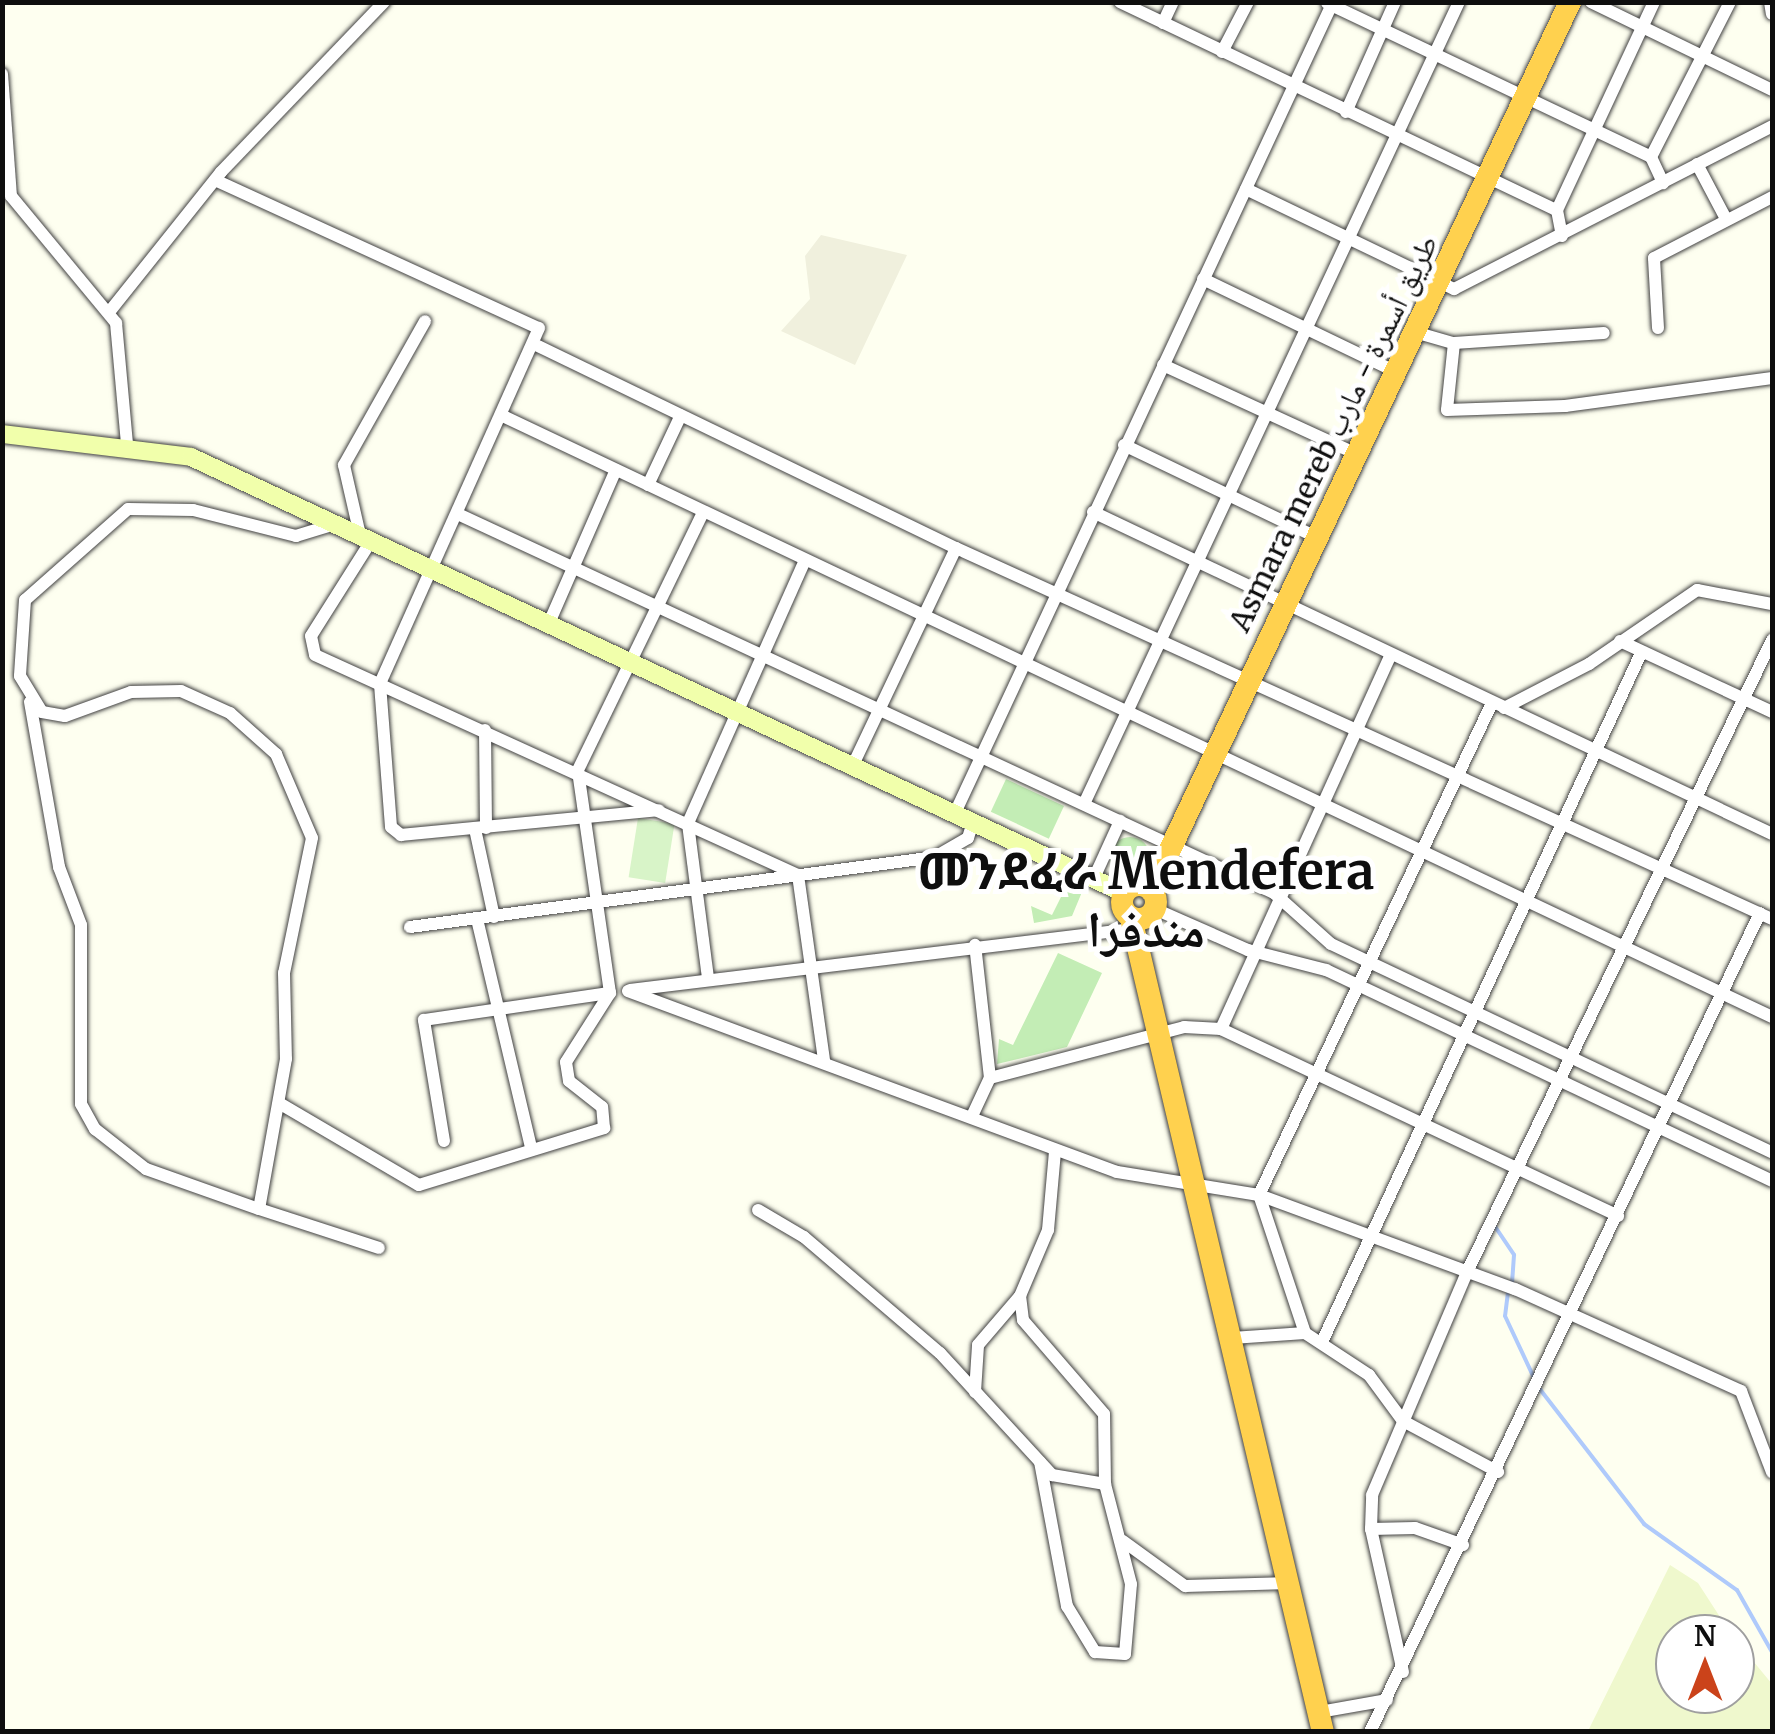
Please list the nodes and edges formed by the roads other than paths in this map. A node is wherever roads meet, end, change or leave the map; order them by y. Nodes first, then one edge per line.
1 (384, 2) edge
2 (1120, 2) edge
3 (1173, 2) edge
4 (1248, 2) edge
5 (1395, 2) edge
6 (1459, 2) edge
7 (1570, 2) edge
8 (1590, 2) edge
9 (1654, 2) edge
10 (1730, 2) edge
11 (1770, 2) edge
12 (1331, 3) edge
13 (1772, 14) edge
14 (1163, 23) junction
15 (1642, 27) junction
16 (1383, 28) junction
17 (1222, 52) junction
18 (1437, 53) junction
19 (1703, 56) junction
20 (2, 74) edge
21 (1293, 88) junction
22 (1772, 90) edge
23 (1526, 96) junction
24 (1346, 112) junction
25 (1772, 126) edge
26 (1594, 128) junction
27 (1398, 136) junction
28 (1652, 157) junction
29 (1697, 164) junction
30 (1489, 179) junction
31 (215, 180) junction
32 (1663, 183) junction
33 (1246, 189) junction
34 (1772, 197) edge
35 (1557, 210) junction
36 (1725, 217) junction
37 (1562, 236) junction
38 (1349, 240) junction
39 (1203, 279) junction
40 (1438, 286) junction
41 (110, 311) junction
42 (425, 321) dead end
43 (1306, 328) junction
44 (1658, 328) dead end
45 (1418, 332) junction
46 (1604, 333) dead end
47 (1454, 343) junction
48 (538, 346) junction
49 (1163, 365) junction
50 (1400, 374) junction
51 (1772, 378) edge
52 (1267, 412) junction
53 (682, 415) junction
54 (505, 417) junction
55 (2, 434) edge
56 (127, 444) junction
57 (1124, 446) junction
58 (1362, 456) junction
59 (616, 470) junction
60 (648, 485) junction
61 (1230, 498) junction
62 (703, 512) junction
63 (1092, 512) junction
64 (460, 515) junction
65 (334, 524) junction
66 (366, 538) junction
67 (1320, 539) junction
68 (956, 548) junction
69 (804, 562) junction
70 (1198, 566) junction
71 (572, 568) junction
72 (435, 570) junction
73 (1056, 590) junction
74 (1772, 602) edge
75 (1286, 605) junction
76 (657, 606) junction
77 (923, 618) junction
78 (549, 623) junction
79 (1164, 636) junction
80 (1772, 640) edge
81 (1620, 641) junction
82 (1642, 652) junction
83 (764, 657) junction
84 (1390, 657) junction
85 (630, 662) junction
86 (1024, 663) junction
87 (1250, 678) junction
88 (380, 684) junction
89 (28, 695) junction
90 (1741, 696) junction
91 (1498, 705) junction
92 (878, 710) junction
93 (738, 712) junction
94 (1127, 712) junction
95 (1772, 712) edge
96 (1358, 727) junction
97 (485, 730) junction
98 (1596, 749) junction
99 (1213, 754) junction
100 (980, 756) junction
101 (853, 765) junction
102 (578, 770) junction
103 (1458, 774) junction
104 (1693, 797) junction
105 (1084, 804) junction
106 (1322, 804) junction
107 (659, 810) junction
108 (955, 813) junction
109 (586, 815) junction
110 (1120, 821) junction
111 (973, 822) junction
112 (1562, 822) junction
113 (688, 823) junction
114 (480, 828) junction
115 (1772, 834) edge
116 (1172, 846) junction
117 (1422, 851) junction
118 (1660, 868) junction
119 (798, 875) junction
120 (1094, 878) junction
121 (696, 890) junction
122 (1124, 892) junction
123 (1153, 899) junction
124 (1280, 899) junction
125 (1523, 899) junction
126 (597, 904) junction
127 (494, 916) junction
128 (1766, 916) edge
129 (476, 919) junction
130 (1132, 924) junction
131 (410, 927) dead end
132 (974, 945) junction
133 (1624, 947) junction
134 (1256, 953) junction
135 (811, 963) junction
136 (1370, 963) junction
137 (708, 978) junction
138 (1360, 986) junction
139 (628, 991) junction
140 (610, 992) junction
141 (1723, 994) junction
142 (495, 1008) junction
143 (1471, 1012) junction
144 (1772, 1017) edge
145 (1221, 1029) junction
146 (1462, 1034) junction
147 (1153, 1036) junction
148 (1572, 1058) junction
149 (824, 1061) junction
150 (1318, 1075) junction
151 (990, 1078) junction
152 (1561, 1081) junction
153 (279, 1103) junction
154 (1670, 1104) junction
155 (973, 1114) junction
156 (1420, 1124) junction
157 (1660, 1128) junction
158 (444, 1141) dead end
159 (531, 1148) junction
160 (1055, 1151) junction
161 (1772, 1152) edge
162 (1515, 1172) junction
163 (1772, 1180) edge
164 (1192, 1188) junction
165 (1259, 1195) junction
166 (259, 1208) junction
167 (758, 1210) dead end
168 (1618, 1216) junction
169 (1369, 1235) junction
170 (379, 1248) dead end
171 (1468, 1270) junction
172 (1020, 1296) junction
173 (1572, 1317) junction
174 (1305, 1334) junction
175 (1232, 1338) junction
176 (1322, 1342) junction
177 (975, 1392) junction
178 (1403, 1421) junction
179 (1040, 1462) junction
180 (1498, 1472) junction
181 (1772, 1472) edge
182 (1105, 1484) junction
183 (1370, 1529) junction
184 (1124, 1542) junction
185 (1463, 1545) junction
186 (1290, 1583) junction
187 (1404, 1672) junction
188 (1387, 1700) junction
189 (1321, 1722) edge
190 (1370, 1732) edge

1 - 31 street
2 - 14 street
3 - 14 street
4 - 17 street
5 - 16 street
6 - 18 street
7 - 23 highway, Asmara mereb طريق أسمرة - مارب
8 - 15 street
9 - 15 street
10 - 19 street
11 - 13 street
12 - 16 street
12 - 21 street
14 - 17 street
15 - 19 street
15 - 26 street
16 - 18 street
16 - 24 street
17 - 21 street
18 - 23 street
18 - 27 street
19 - 22 street
19 - 28 street
20 - 41 street
21 - 24 street
21 - 33 street
23 - 26 street
23 - 30 highway, Asmara mereb طريق أسمرة - مارب
24 - 27 street
25 - 29 street
26 - 28 street
26 - 35 street
27 - 30 street
27 - 38 street
28 - 32 street
29 - 32 street
29 - 36 street
30 - 35 street
30 - 40 highway, Asmara mereb طريق أسمرة - مارب
31 - 41 street
31 - 48 street
32 - 37 street
33 - 38 street
33 - 39 street
34 - 36 street
35 - 37 street
36 - 44 street
37 - 40 street
38 - 40 street
38 - 43 street
39 - 43 street
39 - 49 street
40 - 45 highway, Asmara mereb طريق أسمرة - مارب
41 - 56 street
42 - 66 street
43 - 50 street
43 - 52 street
45 - 47 street
45 - 50 highway, Asmara mereb طريق أسمرة - مارب
46 - 47 street
47 - 51 street
48 - 53 street
48 - 54 street
49 - 52 street
49 - 57 street
50 - 58 highway, Asmara mereb طريق أسمرة - مارب
52 - 58 street
52 - 61 street
53 - 60 street
53 - 68 street
54 - 59 street
54 - 64 street
55 - 56 main road
56 - 65 main road
57 - 61 street
57 - 63 street
58 - 67 highway, Asmara mereb طريق أسمرة - مارب
59 - 60 street
59 - 71 street
60 - 62 street
61 - 67 street
61 - 70 street
62 - 69 street
62 - 76 street
63 - 70 street
63 - 73 street
64 - 71 street
64 - 72 street
65 - 66 main road
65 - 89 street
66 - 72 main road
66 - 88 street
67 - 75 highway, Asmara mereb طريق أسمرة - مارب
68 - 73 street
68 - 77 street
69 - 77 street
69 - 83 street
70 - 75 street
70 - 79 street
71 - 76 street
71 - 78 street
72 - 78 main road
72 - 88 street
73 - 79 street
73 - 86 street
74 - 81 street
75 - 84 street
75 - 87 highway, Asmara mereb طريق أسمرة - مارب
76 - 83 street
76 - 85 street
77 - 86 street
77 - 92 street
78 - 85 main road
79 - 87 street
79 - 94 street
80 - 90 street
81 - 82 street
81 - 91 street
82 - 90 street
82 - 98 street
83 - 92 street
83 - 93 street
84 - 91 street
84 - 96 street
85 - 93 main road
85 - 102 street
86 - 94 street
86 - 100 street
87 - 96 street
87 - 99 highway, Asmara mereb طريق أسمرة - مارب
88 - 97 street
88 - 114 street
89 - 153 street
89 - 166 street
90 - 95 street
90 - 104 street
91 - 98 street
91 - 103 street
92 - 100 street
92 - 101 street
93 - 101 main road
93 - 113 street
94 - 99 street
94 - 105 street
96 - 103 street
96 - 106 street
97 - 102 street
97 - 114 street
98 - 104 street
98 - 112 street
99 - 106 street
99 - 116 highway, Asmara mereb طريق أسمرة - مارب
100 - 105 street
100 - 108 street
101 - 108 main road
102 - 107 street
102 - 109 street
103 - 112 street
103 - 117 street
104 - 115 street
104 - 118 street
105 - 110 street
106 - 117 street
106 - 124 street
107 - 109 street
107 - 113 street
108 - 111 main road
109 - 114 street
109 - 126 street
110 - 116 street
110 - 120 street
111 - 119 street
111 - 120 main road
112 - 118 street
112 - 125 street
113 - 119 street
113 - 121 street
114 - 127 street
116 - 123 highway, Asmara mereb طريق أسمرة - مارب
116 - 124 street
117 - 125 street
117 - 136 street
118 - 128 street
118 - 133 street
119 - 121 street
119 - 135 street
120 - 122 main road
121 - 126 street
121 - 137 street
122 - 123 highway
122 - 130 highway
123 - 130 highway
123 - 134 street
124 - 134 street
124 - 136 street
125 - 133 street
125 - 143 street
126 - 127 street
126 - 140 street
127 - 129 street
128 - 141 street
129 - 131 street
129 - 142 street
130 - 132 street
130 - 147 highway
132 - 135 street
132 - 151 street
133 - 141 street
133 - 148 street
134 - 138 street
134 - 145 street
135 - 137 street
135 - 149 street
136 - 138 street
136 - 143 street
137 - 139 street
138 - 146 street
138 - 150 street
139 - 140 street
139 - 149 street
140 - 142 street
140 - 159 street
141 - 144 street
141 - 154 street
142 - 158 street
142 - 159 street
143 - 146 street
143 - 148 street
145 - 147 street
145 - 150 street
146 - 152 street
146 - 156 street
147 - 151 street
147 - 164 highway
148 - 152 street
148 - 154 street
149 - 155 street
150 - 156 street
150 - 165 street
151 - 155 street
152 - 157 street
152 - 162 street
153 - 159 street
153 - 166 street
154 - 157 street
154 - 161 street
155 - 160 street
156 - 162 street
156 - 169 street
157 - 163 street
157 - 168 street
160 - 164 street
160 - 172 street
162 - 168 street
162 - 171 street
164 - 165 street
164 - 175 highway
165 - 169 street
165 - 174 street
166 - 170 street
167 - 177 street
168 - 173 street
169 - 171 street
169 - 176 street
171 - 173 street
171 - 178 street
172 - 177 street
172 - 182 street
173 - 180 street
173 - 181 street
174 - 175 street
174 - 176 street
175 - 186 highway
176 - 178 street
177 - 179 street
178 - 180 street
178 - 183 street
179 - 182 street
179 - 184 street
180 - 185 street
182 - 184 street
183 - 185 street
183 - 187 street
184 - 186 street
185 - 187 street
186 - 189 highway
187 - 188 street
188 - 189 street
188 - 190 street

